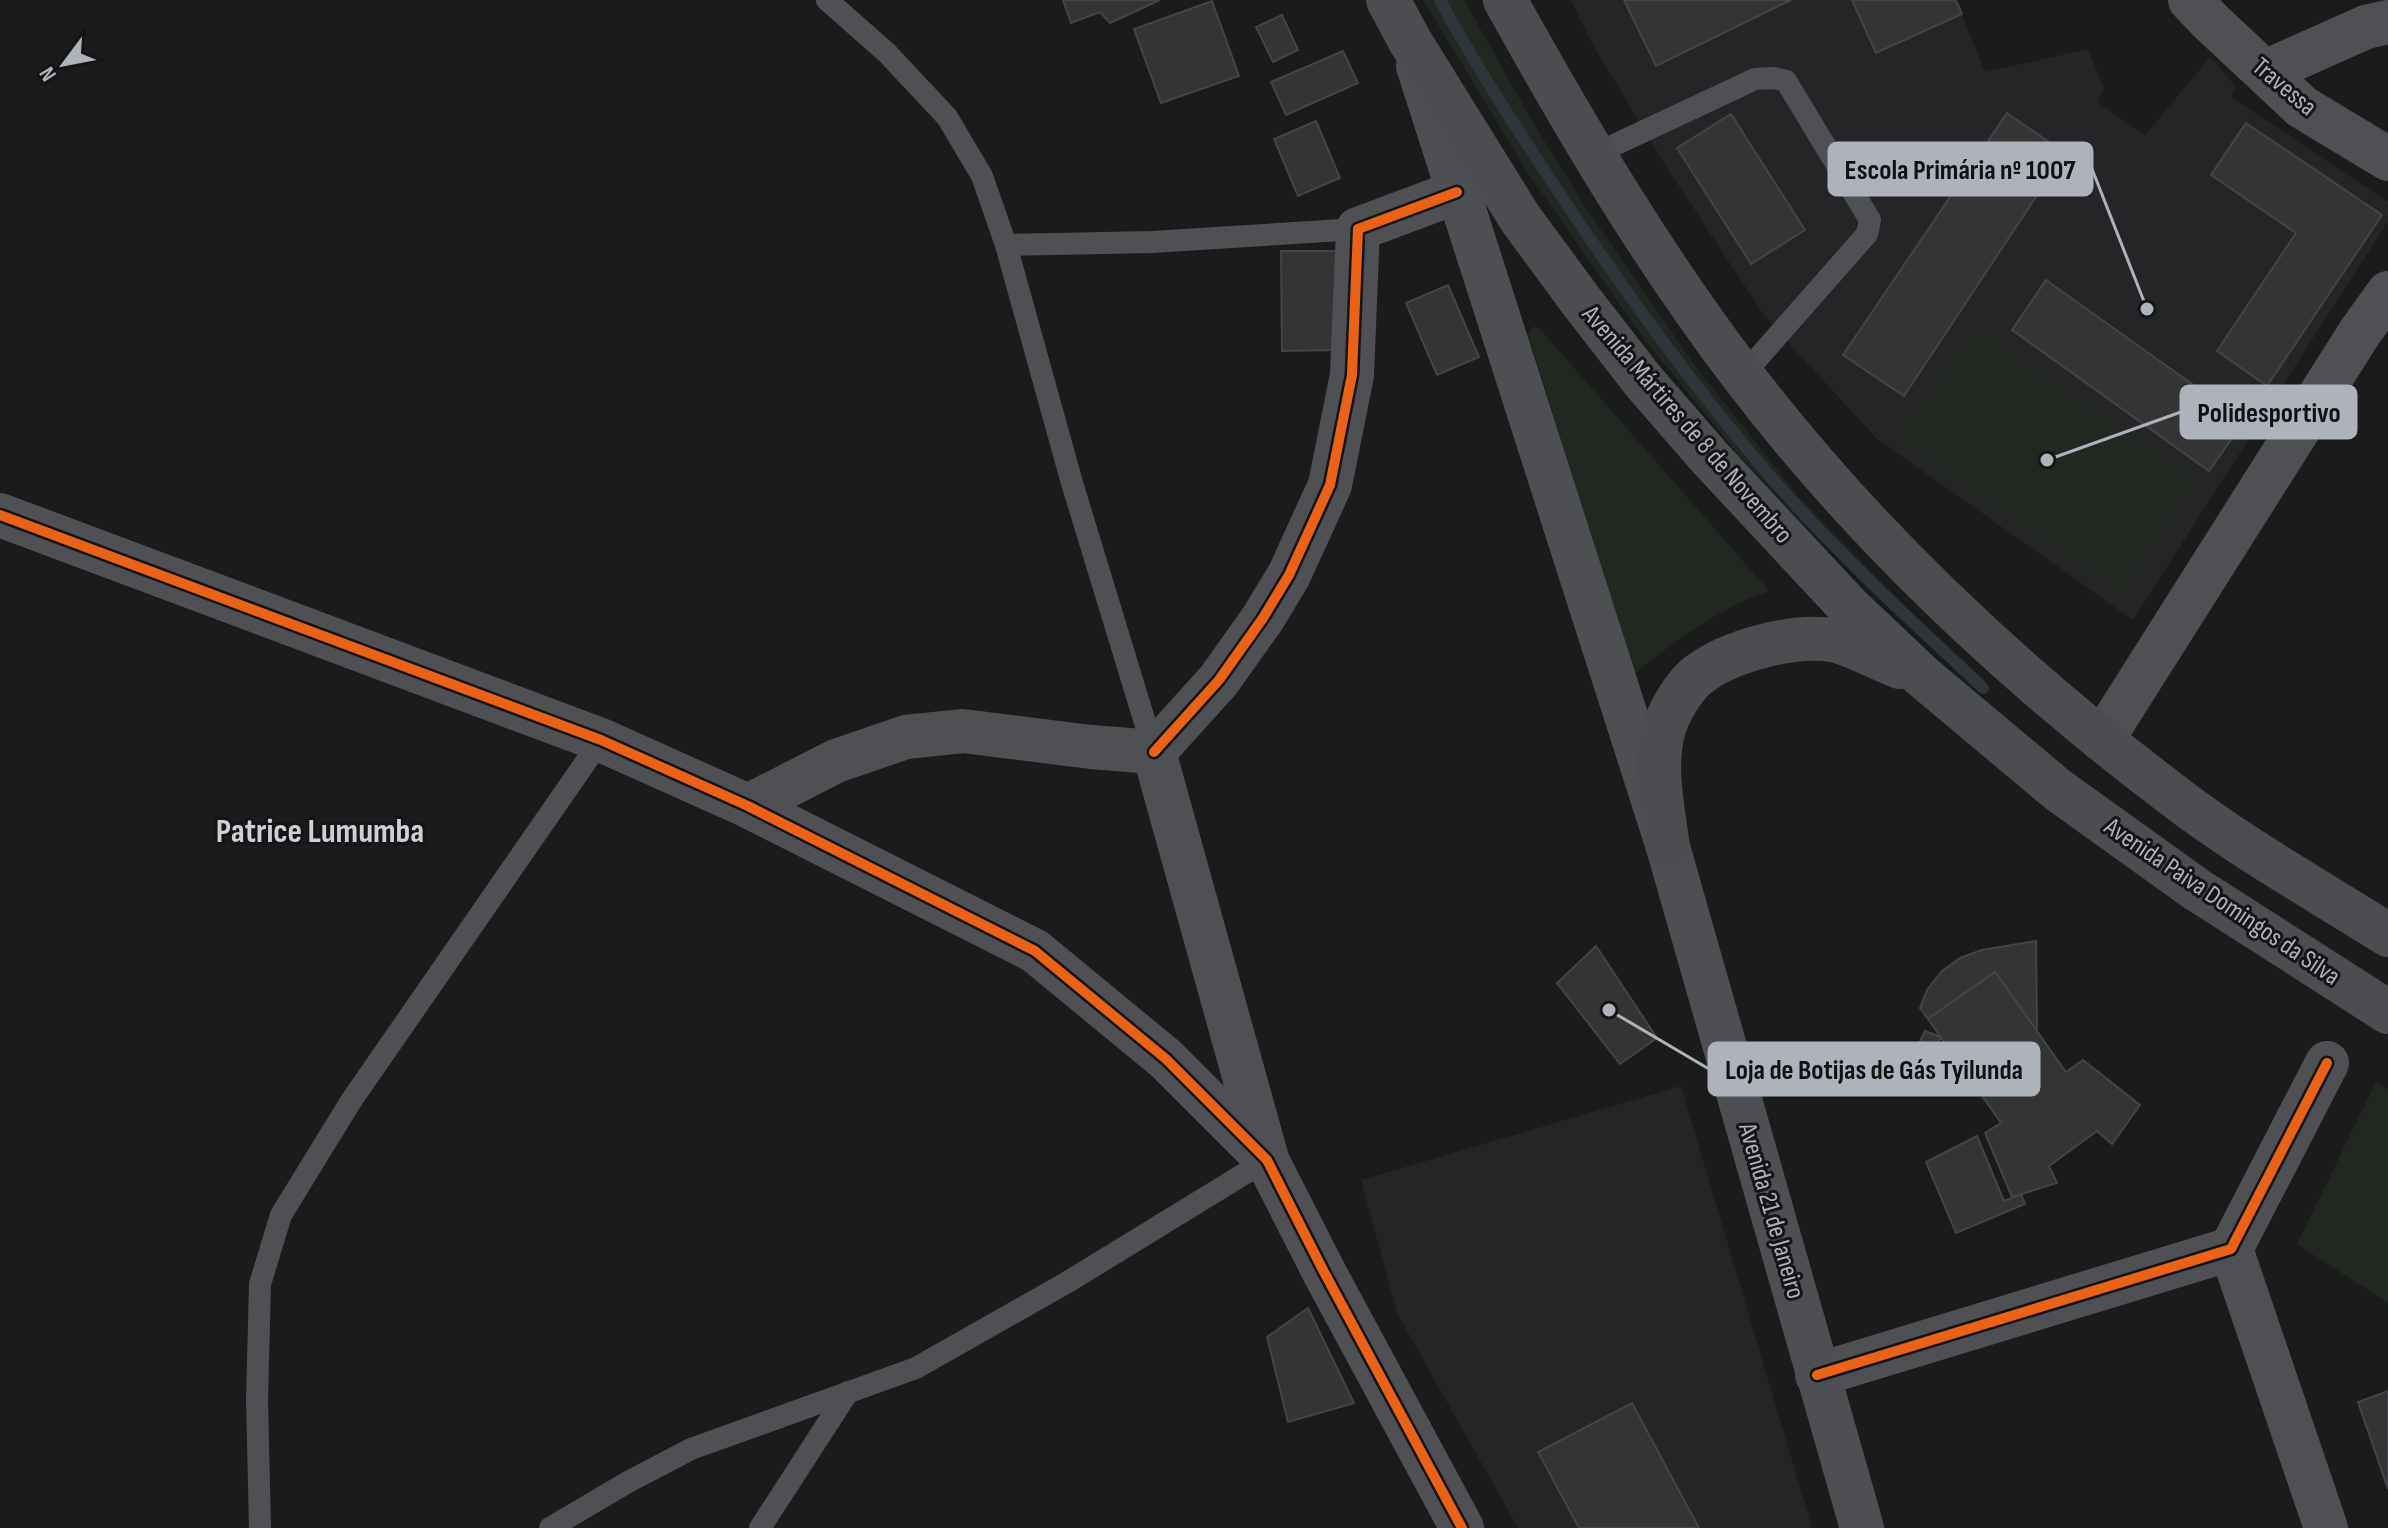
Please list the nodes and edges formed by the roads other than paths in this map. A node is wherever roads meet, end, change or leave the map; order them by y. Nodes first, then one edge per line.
1 (827, 0) edge
2 (1388, 0) edge
3 (1505, 0) edge
4 (2190, 0) edge
5 (2388, 22) edge
6 (1410, 41) junction
7 (2265, 72) junction
8 (1593, 155) junction
9 (2388, 159) edge
10 (1457, 192) junction
11 (1358, 229) junction
12 (1006, 245) junction
13 (2388, 293) edge
14 (2374, 342) edge
15 (1743, 375) junction
16 (0, 515) edge
17 (1922, 676) junction
18 (601, 740) junction
19 (2102, 740) junction
20 (1154, 752) junction
21 (2058, 790) joint
22 (748, 806) junction
23 (1668, 847) junction
24 (2388, 935) edge
25 (2388, 1012) edge
26 (2327, 1063) dead end
27 (1267, 1160) junction
28 (2231, 1249) junction
29 (1817, 1375) junction
30 (848, 1392) junction
31 (260, 1528) edge
32 (550, 1528) edge
33 (760, 1528) edge
34 (1462, 1528) edge
35 (1862, 1528) edge
36 (2326, 1528) edge

1 - 12 lane
2 - 6 main road, Avenida Mártires de 8 de Novembro
3 - 8 main road
4 - 7 street, Travessa
5 - 7 street
6 - 10 main road, Avenida 21 de Janeiro
6 - 17 main road, Avenida Mártires de 8 de Novembro
7 - 9 street, Travessa
8 - 15 main road
8 - 15 lane
10 - 11 street
10 - 23 main road, Avenida 21 de Janeiro
11 - 12 lane
11 - 20 street
12 - 20 lane
13 - 14 street
14 - 19 street
15 - 19 main road
16 - 18 street
17 - 21 main road, Avenida Mártires de 8 de Novembro
17 - 23 main road
18 - 22 street
18 - 31 lane
19 - 24 main road
20 - 22 street
20 - 27 street
21 - 25 main road, Avenida Paiva Domingos da Silva
22 - 27 street
23 - 29 main road, Avenida 21 de Janeiro
26 - 28 street
27 - 30 lane
27 - 34 street
28 - 29 street
28 - 36 street
29 - 35 main road, Avenida 21 de Janeiro
30 - 32 lane
30 - 33 lane

